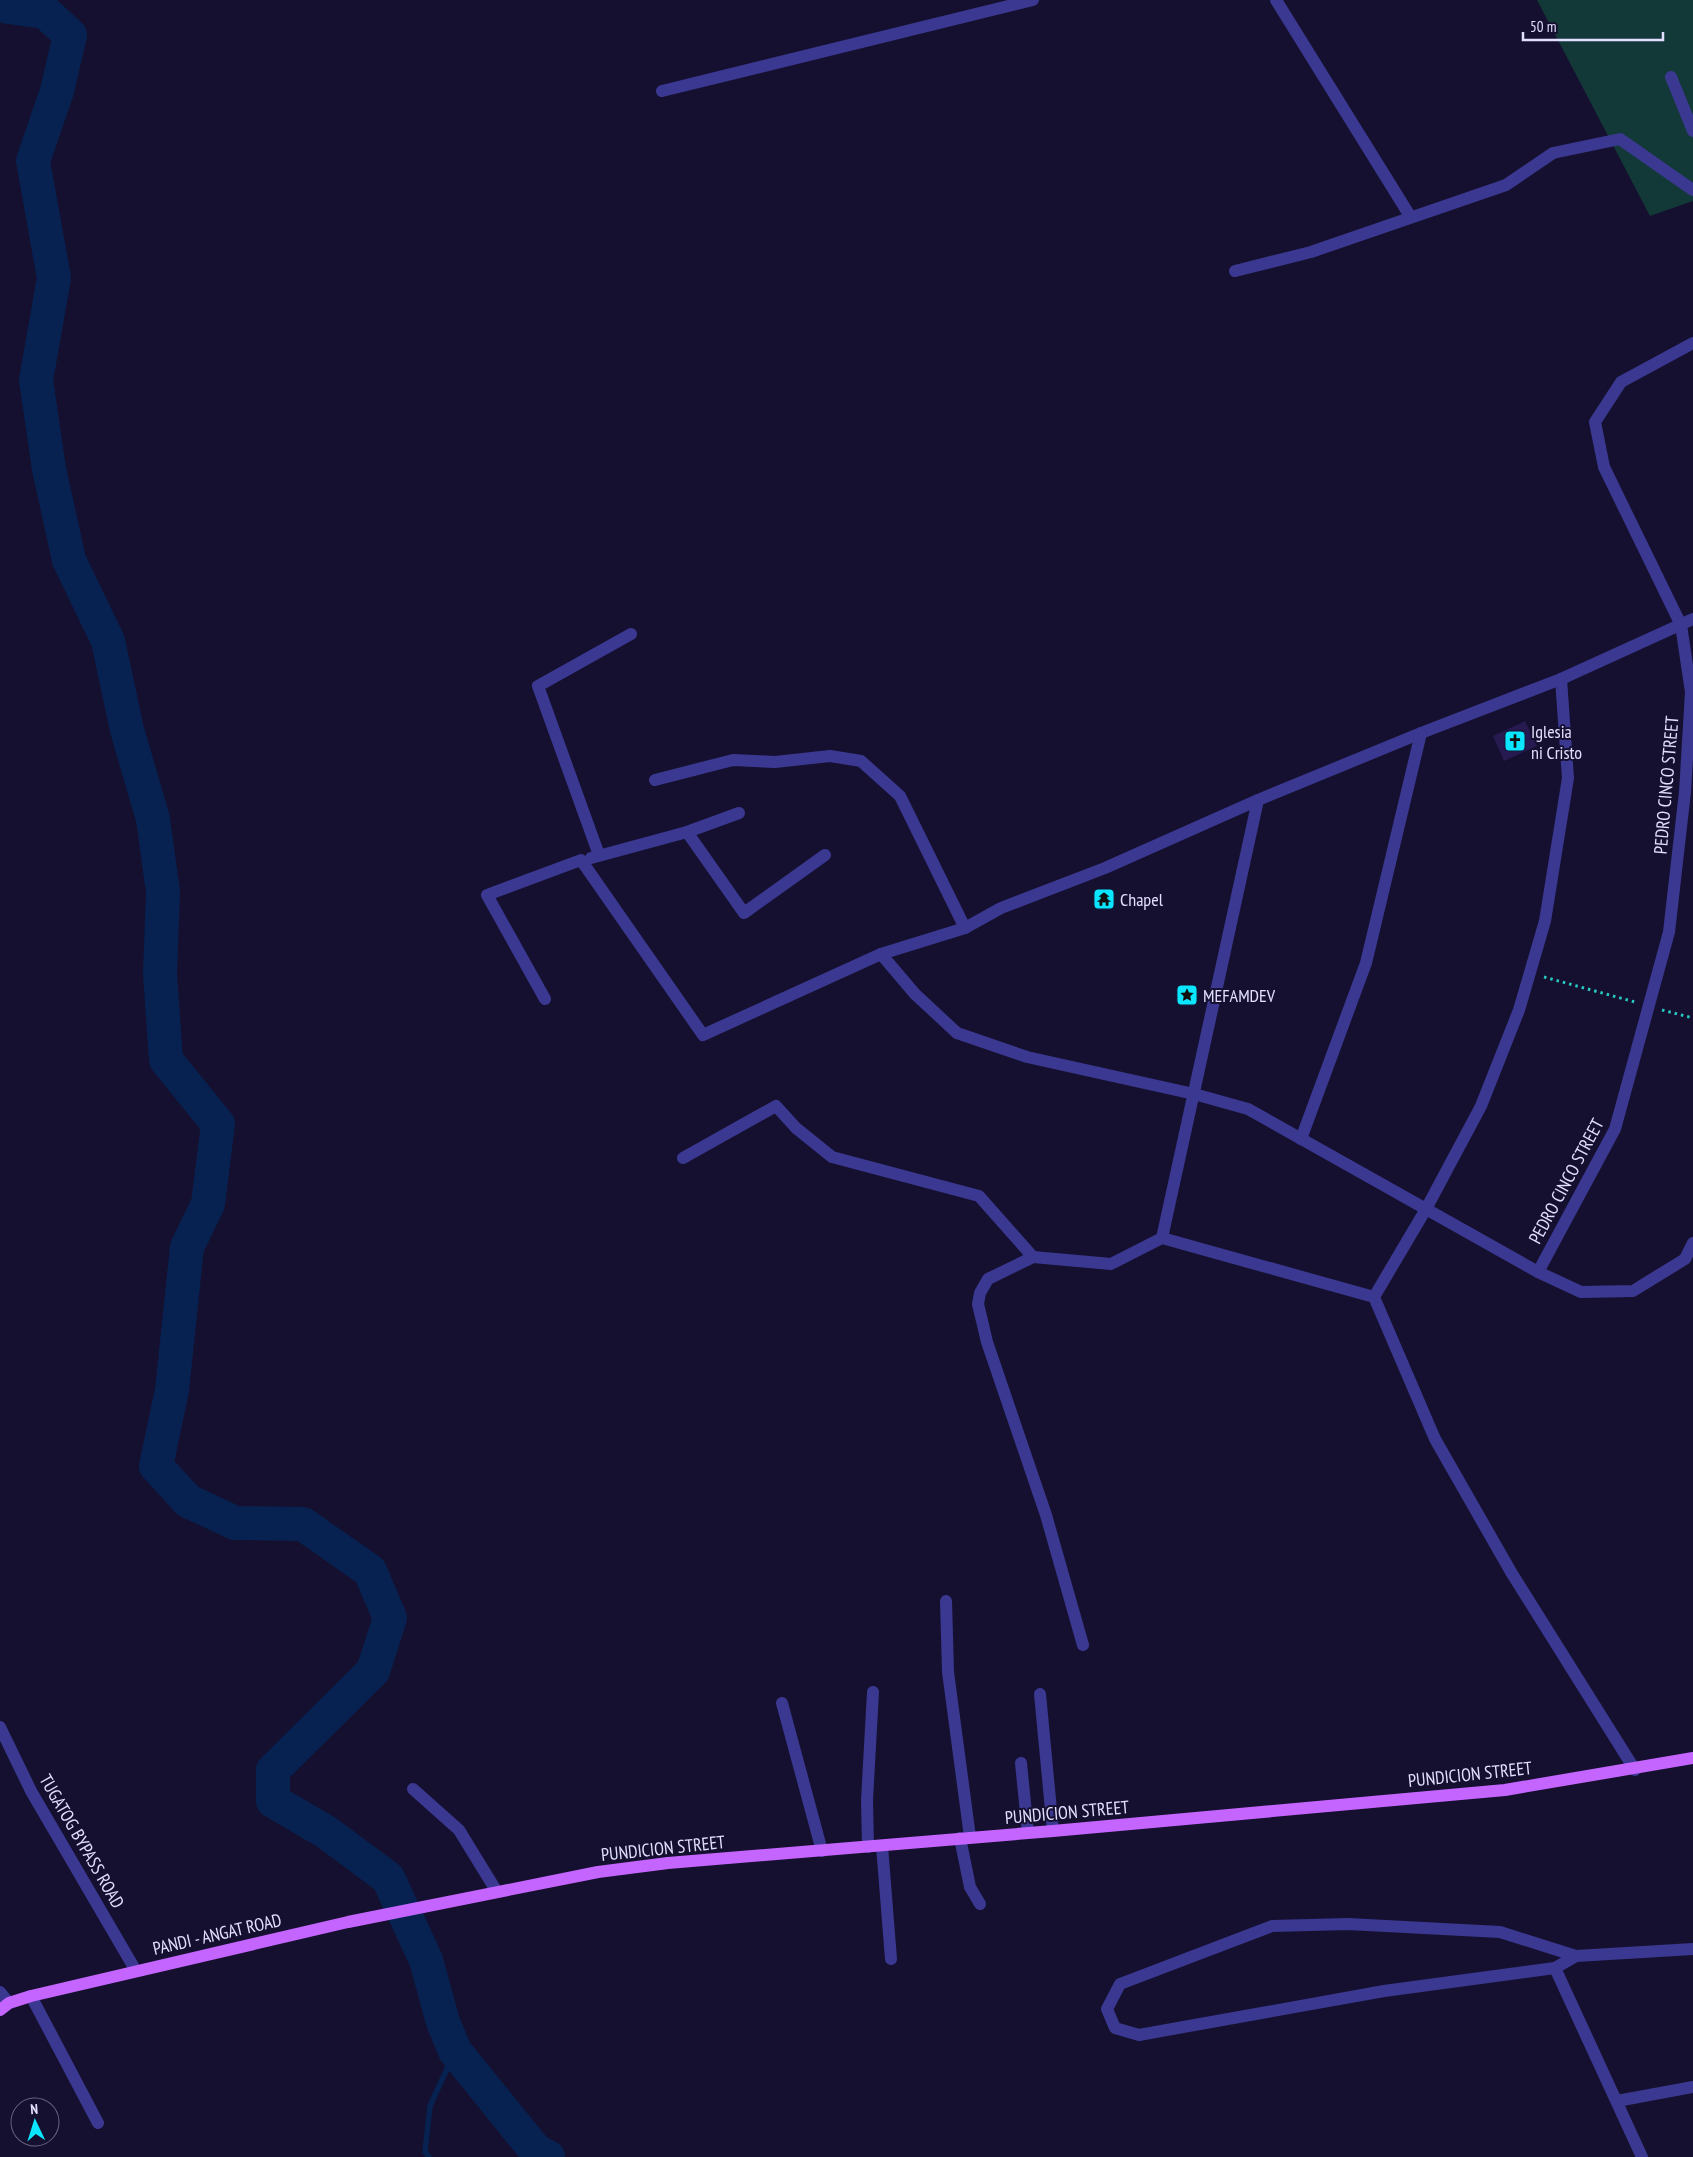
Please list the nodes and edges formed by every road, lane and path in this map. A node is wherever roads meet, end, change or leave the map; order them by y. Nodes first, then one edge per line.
1 (1033, 0) edge
2 (1276, 0) edge
3 (1671, 77) dead end
4 (662, 91) dead end
5 (1693, 131) edge
6 (1693, 190) edge
7 (1410, 216) junction
8 (1235, 271) dead end
9 (1693, 343) edge
10 (1693, 619) edge
11 (1681, 624) junction
12 (631, 634) dead end
13 (1561, 679) junction
14 (1421, 733) junction
15 (655, 780) dead end
16 (1258, 800) junction
17 (739, 813) dead end
18 (687, 832) junction
19 (599, 855) junction
20 (825, 855) dead end
21 (581, 860) junction
22 (965, 928) junction
23 (881, 954) junction
24 (1530, 973) junction
25 (545, 999) dead end
26 (1649, 1006) junction
27 (1693, 1018) edge
28 (1194, 1094) junction
29 (1301, 1139) junction
30 (683, 1158) dead end
31 (1426, 1209) junction
32 (1162, 1238) junction
33 (1693, 1243) edge
34 (1033, 1257) junction
35 (1538, 1272) junction
36 (1374, 1297) junction
37 (946, 1601) dead end
38 (1083, 1645) dead end
39 (873, 1692) dead end
40 (1040, 1694) dead end
41 (782, 1703) dead end
42 (0, 1727) edge
43 (1693, 1758) edge
44 (1020, 1763) dead end
45 (1634, 1770) junction
46 (413, 1788) dead end
47 (1053, 1831) junction
48 (1028, 1833) junction
49 (965, 1838) junction
50 (882, 1846) junction
51 (868, 1847) junction
52 (822, 1851) junction
53 (497, 1892) junction
54 (445, 1903) joint
55 (980, 1904) dead end
56 (1693, 1949) edge
57 (1576, 1956) junction
58 (891, 1959) dead end
59 (1556, 1968) junction
60 (136, 1971) junction
61 (0, 1992) edge
62 (31, 1996) junction
63 (4, 2006) edge
64 (1693, 2087) edge
65 (1617, 2101) junction
66 (98, 2123) dead end
67 (1642, 2157) edge

1 - 4 street
2 - 7 street
3 - 5 street
6 - 7 street
7 - 8 street
9 - 11 street, PEDRO CINCO STREET
10 - 11 street
11 - 13 street
11 - 26 street, PEDRO CINCO STREET
12 - 19 street
13 - 14 street
13 - 24 street
14 - 16 street
14 - 29 street
15 - 22 street
16 - 22 street
16 - 28 street
17 - 18 street
18 - 19 street
18 - 20 street
19 - 21 street
21 - 23 street
21 - 25 street
22 - 23 street
23 - 28 street
24 - 26 path
24 - 31 street
26 - 27 path
26 - 35 street, PEDRO CINCO STREET
28 - 29 street
28 - 32 street
29 - 31 street
30 - 34 street
31 - 35 street
31 - 36 street
32 - 34 street
32 - 36 street
33 - 35 street
34 - 38 street
36 - 45 street
37 - 49 street
39 - 51 street
40 - 47 street
41 - 52 street
42 - 60 street, TUGATOG BYPASS ROAD
43 - 45 main road, PUNDICION STREET
44 - 48 street
45 - 47 main road, PUNDICION STREET
46 - 53 street
47 - 48 main road, PUNDICION STREET
48 - 49 main road, PUNDICION STREET
49 - 50 main road, PUNDICION STREET
49 - 55 street
50 - 51 main road, PUNDICION STREET
50 - 58 street
51 - 52 main road, PUNDICION STREET
52 - 53 main road, PUNDICION STREET
53 - 54 main road, PUNDICION STREET
54 - 60 main road, PANDI - ANGAT ROAD
56 - 57 street
57 - 59 street
57 - 59 street
59 - 65 street
60 - 62 main road, PANDI - ANGAT ROAD
61 - 63 street
62 - 63 main road, PANDI - ANGAT ROAD
62 - 66 street
64 - 65 street
65 - 67 street

